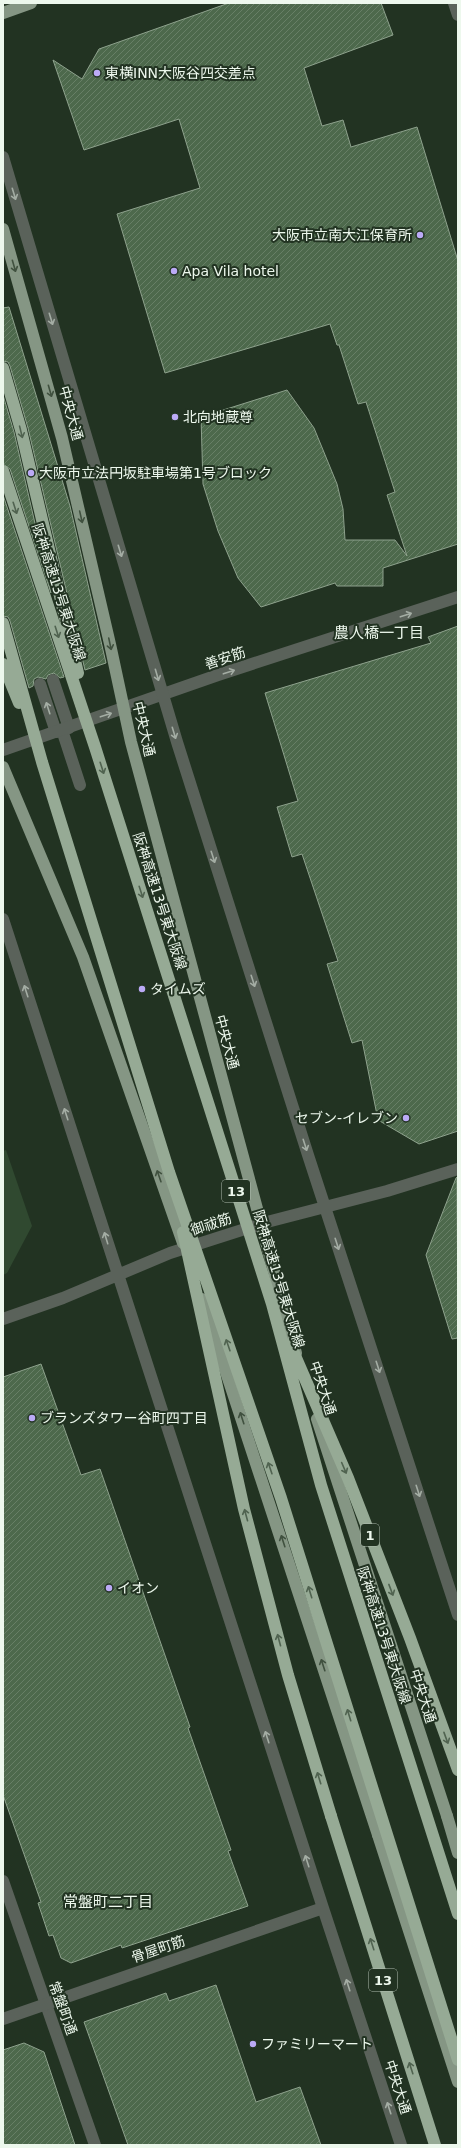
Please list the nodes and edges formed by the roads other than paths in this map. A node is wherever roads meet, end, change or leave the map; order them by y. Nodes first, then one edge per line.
1 (31, 3) edge
2 (454, 3) edge
3 (3, 13) edge
4 (458, 15) edge
5 (3, 157) edge
6 (3, 228) edge
7 (3, 368) edge
8 (3, 472) edge
9 (458, 597) edge
10 (3, 623) edge
11 (3, 664) edge
12 (53, 680) dead end
13 (40, 684) dead end
14 (163, 695) junction
15 (62, 730) junction
16 (95, 747) junction
17 (3, 750) edge
18 (42, 762) junction
19 (3, 767) edge
20 (80, 785) dead end
21 (3, 919) edge
22 (458, 1169) edge
23 (169, 1172) junction
24 (325, 1207) junction
25 (118, 1275) junction
26 (272, 1304) junction
27 (3, 1319) edge
28 (458, 1615) edge
29 (458, 1770) edge
30 (458, 1853) edge
31 (3, 1881) edge
32 (323, 1908) junction
33 (458, 1914) edge
34 (46, 2004) junction
35 (3, 2019) edge
36 (458, 2060) edge
37 (458, 2082) edge
38 (95, 2145) edge
39 (402, 2145) edge
40 (436, 2145) edge

1 - 3 main road
2 - 4 street
5 -> 14 street, 中央大通
6 -> 30 main road, 中央大通, bridge
7 -> 16 highway, bridge
8 -> 16 highway, 阪神高速13号東大阪線 / 13, bridge
14 -> 9 street, 善安筋
10 - 18 highway, 13, bridge
11 - 18 highway, bridge
12 - 15 street
15 -> 13 street
15 -> 14 street, 善安筋
14 -> 24 street, 中央大通
15 - 17 street, 善安筋
15 - 20 street
16 -> 26 highway, 阪神高速13号東大阪線 / 13, bridge
18 - 23 highway, 13, bridge
37 -> 19 main road, bridge
25 -> 21 street, 中央大通
22 - 24 street, 御祓筋
36 -> 23 highway, 13, bridge
40 -> 23 highway, 13, bridge
24 - 25 street, 御祓筋
24 -> 28 street, 中央大通
25 - 27 street, 御祓筋
32 -> 25 street, 中央大通
26 -> 29 highway, 1, bridge
26 - 33 highway, 阪神高速13号東大阪線 / 13, bridge
31 - 34 street, 常盤町通
32 - 34 street, 骨屋町筋
39 -> 32 street, 中央大通
34 - 35 street, 骨屋町筋
34 - 38 street, 常盤町通

